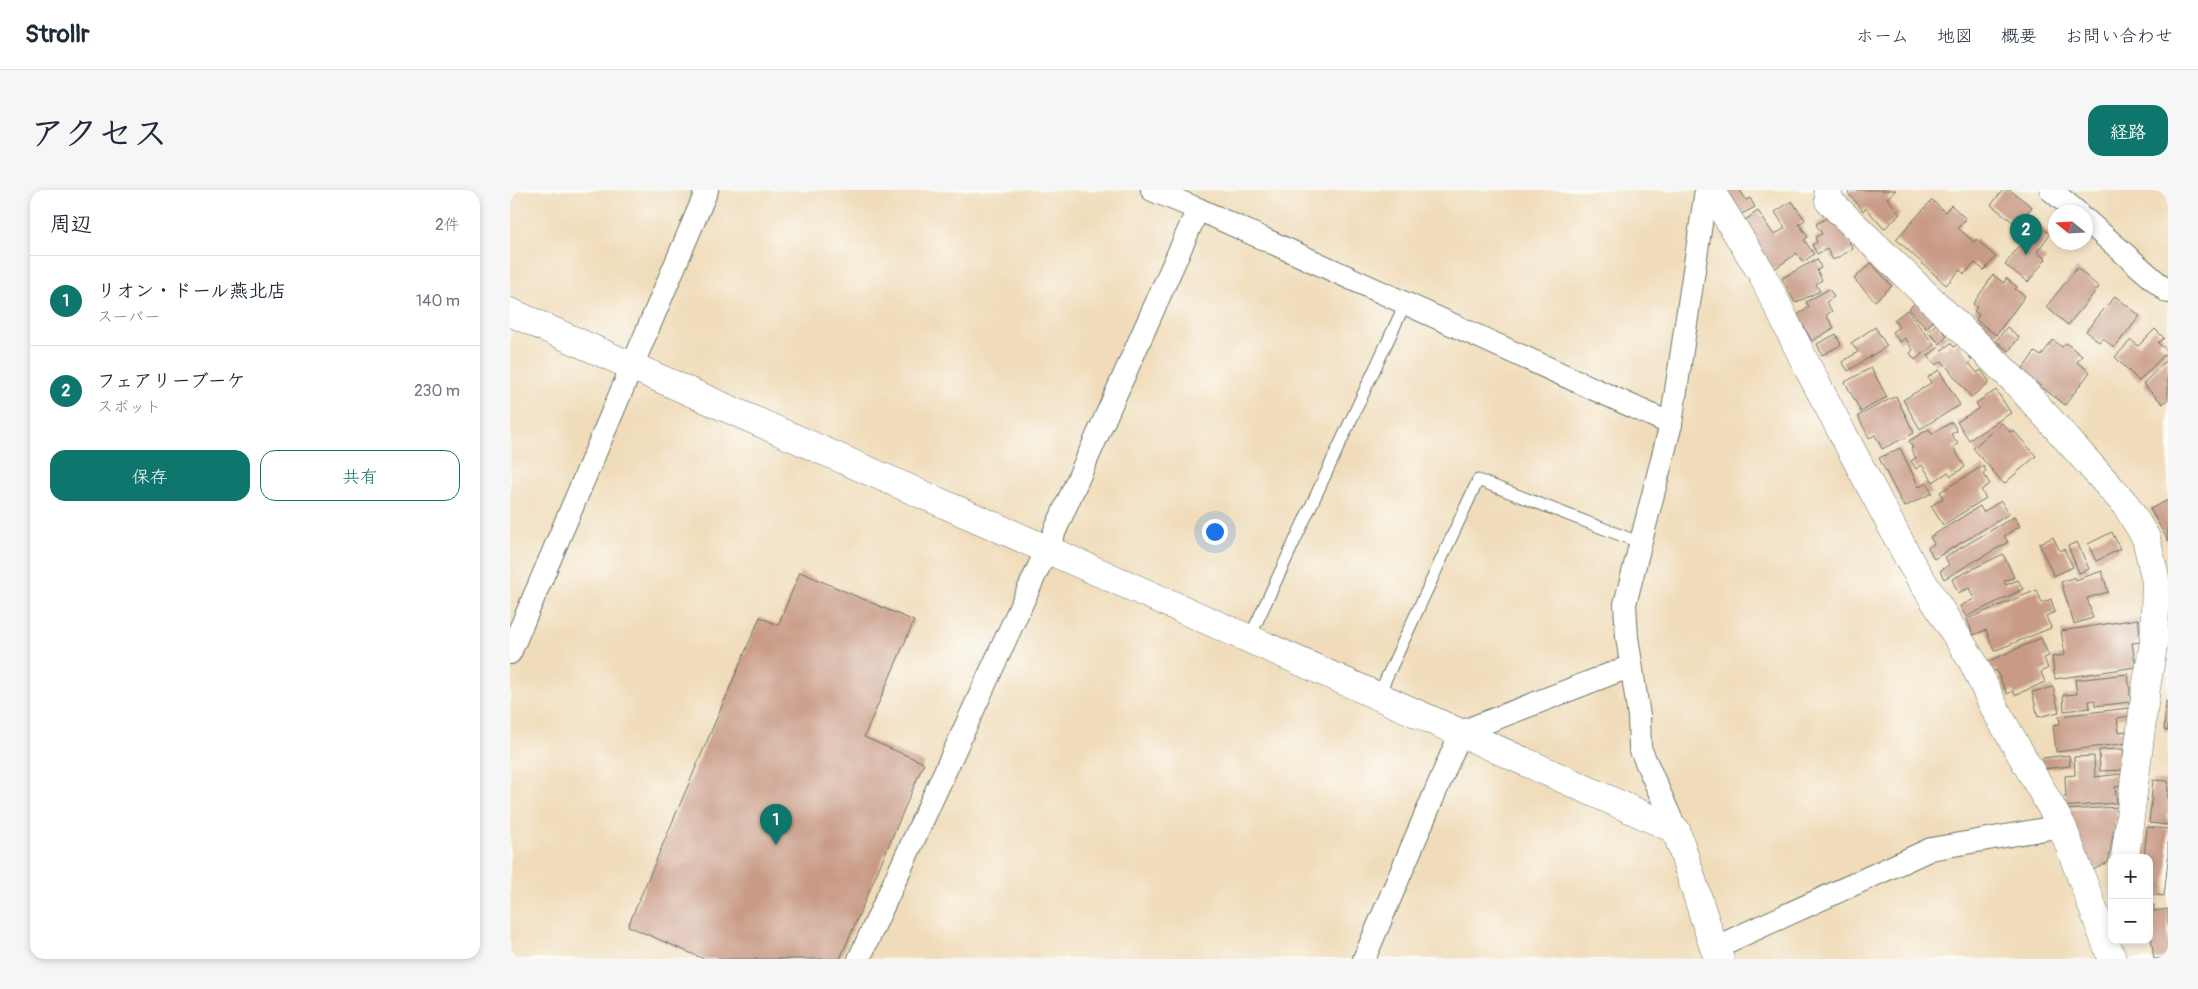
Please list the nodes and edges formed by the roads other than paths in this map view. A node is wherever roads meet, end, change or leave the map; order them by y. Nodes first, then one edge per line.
1 (707, 190) edge
2 (1152, 190) edge
3 (1708, 190) edge
4 (1828, 190) edge
5 (2051, 190) edge
6 (2069, 205) edge
7 (1198, 209) junction
8 (2093, 226) edge
9 (2168, 292) edge
10 (1405, 304) junction
11 (510, 312) edge
12 (631, 366) junction
13 (1671, 424) junction
14 (1641, 543) junction
15 (1046, 551) junction
16 (1249, 639) junction
17 (510, 653) edge
18 (1631, 666) junction
19 (1378, 696) junction
20 (1460, 732) junction
21 (2062, 826) junction
22 (1676, 830) junction
23 (2125, 854) edge
24 (2126, 944) edge
25 (1717, 953) edge
26 (859, 959) edge
27 (1364, 959) edge
28 (2112, 959) edge
29 (2129, 959) edge

1 - 12 street
2 - 7 street
3 - 13 street
3 - 21 street
4 - 23 street
5 - 6 street
7 - 10 street
7 - 15 street
8 - 9 street
10 - 13 street
10 - 16 lane
11 - 12 street
12 - 15 street
12 - 17 street
13 - 14 street
14 - 18 street
14 - 19 lane
15 - 16 street
15 - 26 street
16 - 19 street
18 - 20 street
18 - 22 street
19 - 20 street
20 - 22 street
20 - 27 street
21 - 25 street
21 - 28 street
22 - 25 street
24 - 29 street

